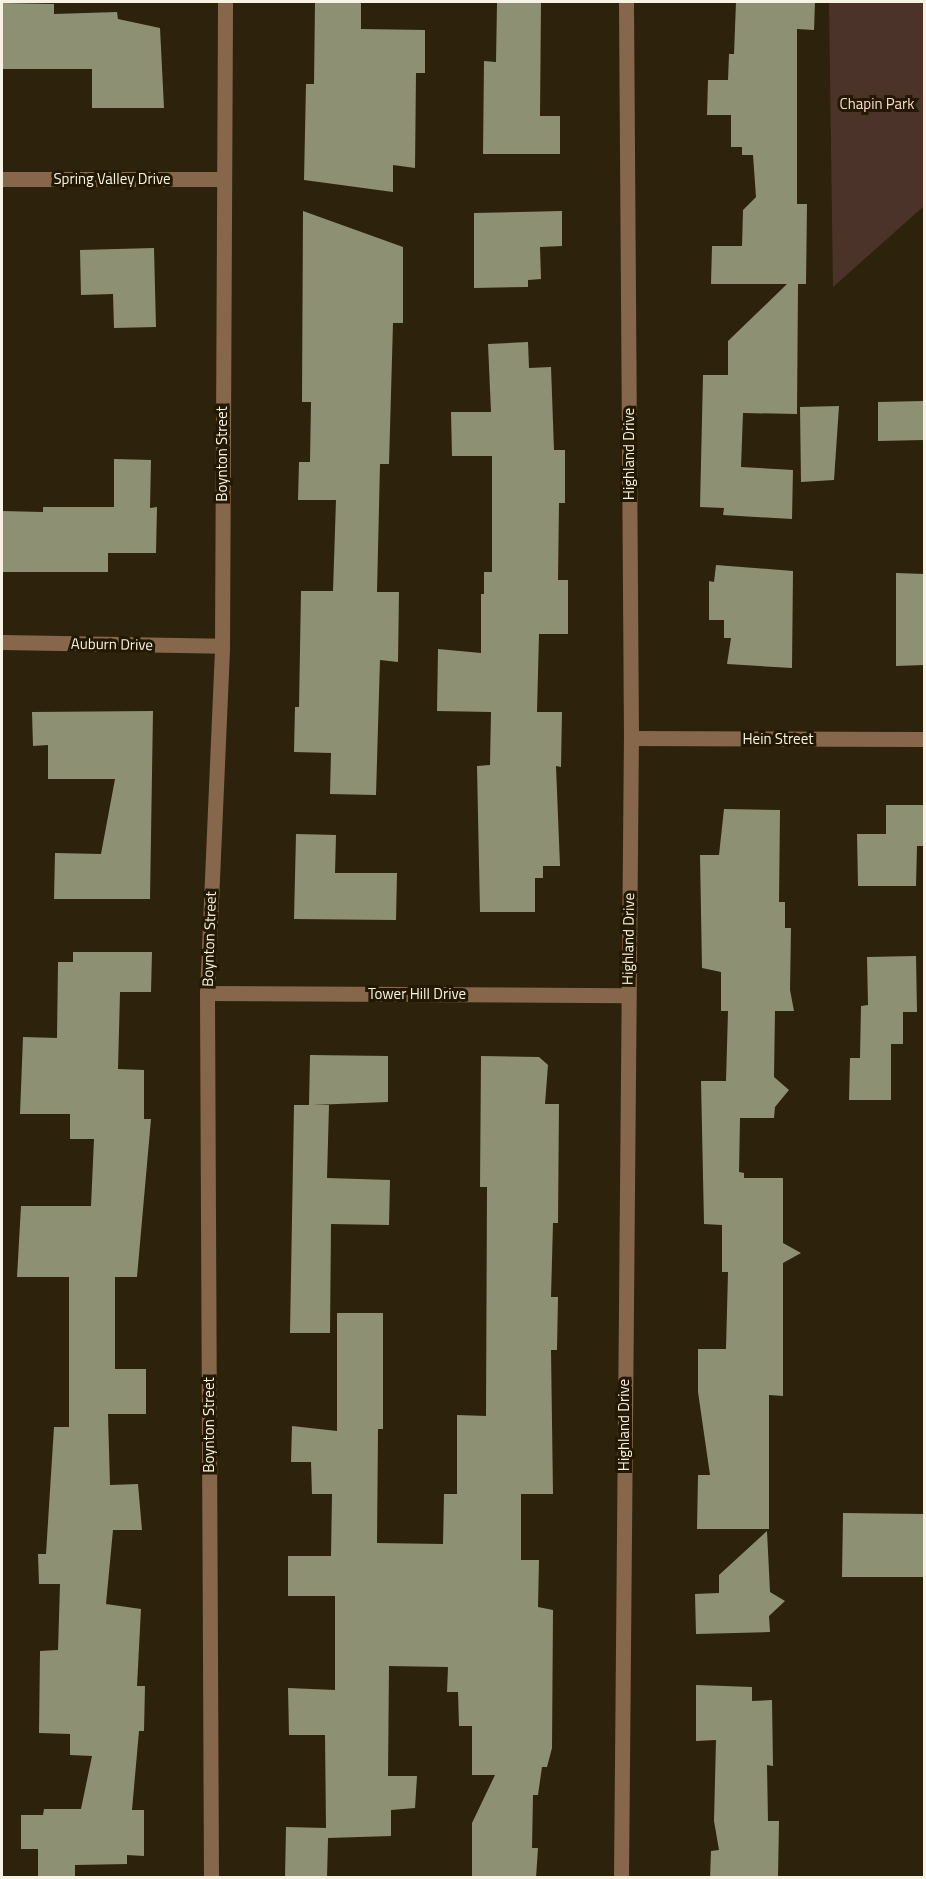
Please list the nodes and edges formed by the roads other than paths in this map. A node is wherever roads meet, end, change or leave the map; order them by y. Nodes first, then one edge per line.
1 (225, 2) edge
2 (626, 2) edge
3 (2, 178) edge
4 (223, 179) junction
5 (2, 642) edge
6 (222, 646) junction
7 (631, 738) junction
8 (924, 739) edge
9 (207, 993) junction
10 (627, 995) junction
11 (211, 1878) edge
12 (621, 1878) edge

1 - 4 street, Boynton Street
2 - 7 street, Highland Drive
3 - 4 street, Spring Valley Drive
4 - 6 street, Boynton Street
5 - 6 street, Auburn Drive
6 - 9 street, Boynton Street
7 - 8 street, Hein Street
7 - 10 street, Highland Drive
9 - 10 street, Tower Hill Drive
9 - 11 street, Boynton Street
10 - 12 street, Highland Drive

